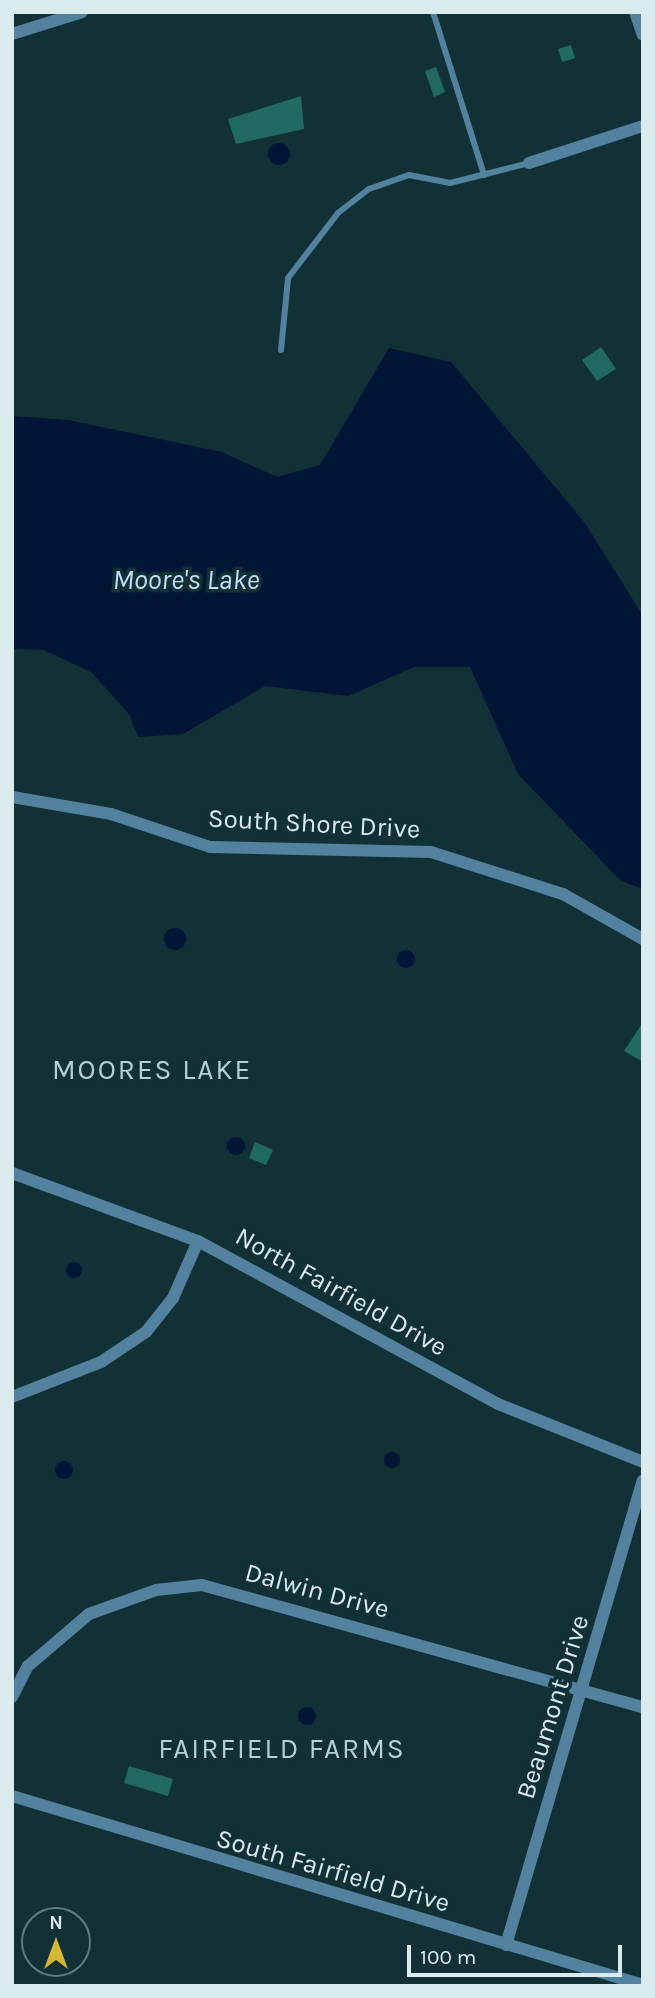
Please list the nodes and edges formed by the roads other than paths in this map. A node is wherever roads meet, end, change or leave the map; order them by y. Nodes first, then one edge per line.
1 (82, 12) edge
2 (433, 12) edge
3 (635, 12) edge
4 (12, 34) edge
5 (643, 35) edge
6 (643, 126) edge
7 (529, 163) joint
8 (484, 175) junction
9 (281, 350) dead end
10 (12, 797) edge
11 (643, 939) edge
12 (12, 1173) edge
13 (198, 1241) junction
14 (12, 1397) edge
15 (643, 1462) edge
16 (643, 1481) edge
17 (583, 1689) junction
18 (12, 1697) edge
19 (643, 1707) edge
20 (12, 1797) edge
21 (506, 1945) junction
22 (643, 1984) edge

1 - 4 street
2 - 8 lane
3 - 5 street
6 - 7 street
7 - 8 lane
8 - 9 lane
10 - 11 street, South Shore Drive
12 - 13 street, North Fairfield Drive
13 - 14 street
13 - 15 street, North Fairfield Drive
16 - 17 street, Beaumont Drive
17 - 18 street, Dalwin Drive
17 - 19 street, Dalwin Drive
17 - 21 street, Beaumont Drive
20 - 21 street, South Fairfield Drive
21 - 22 street, South Fairfield Drive

